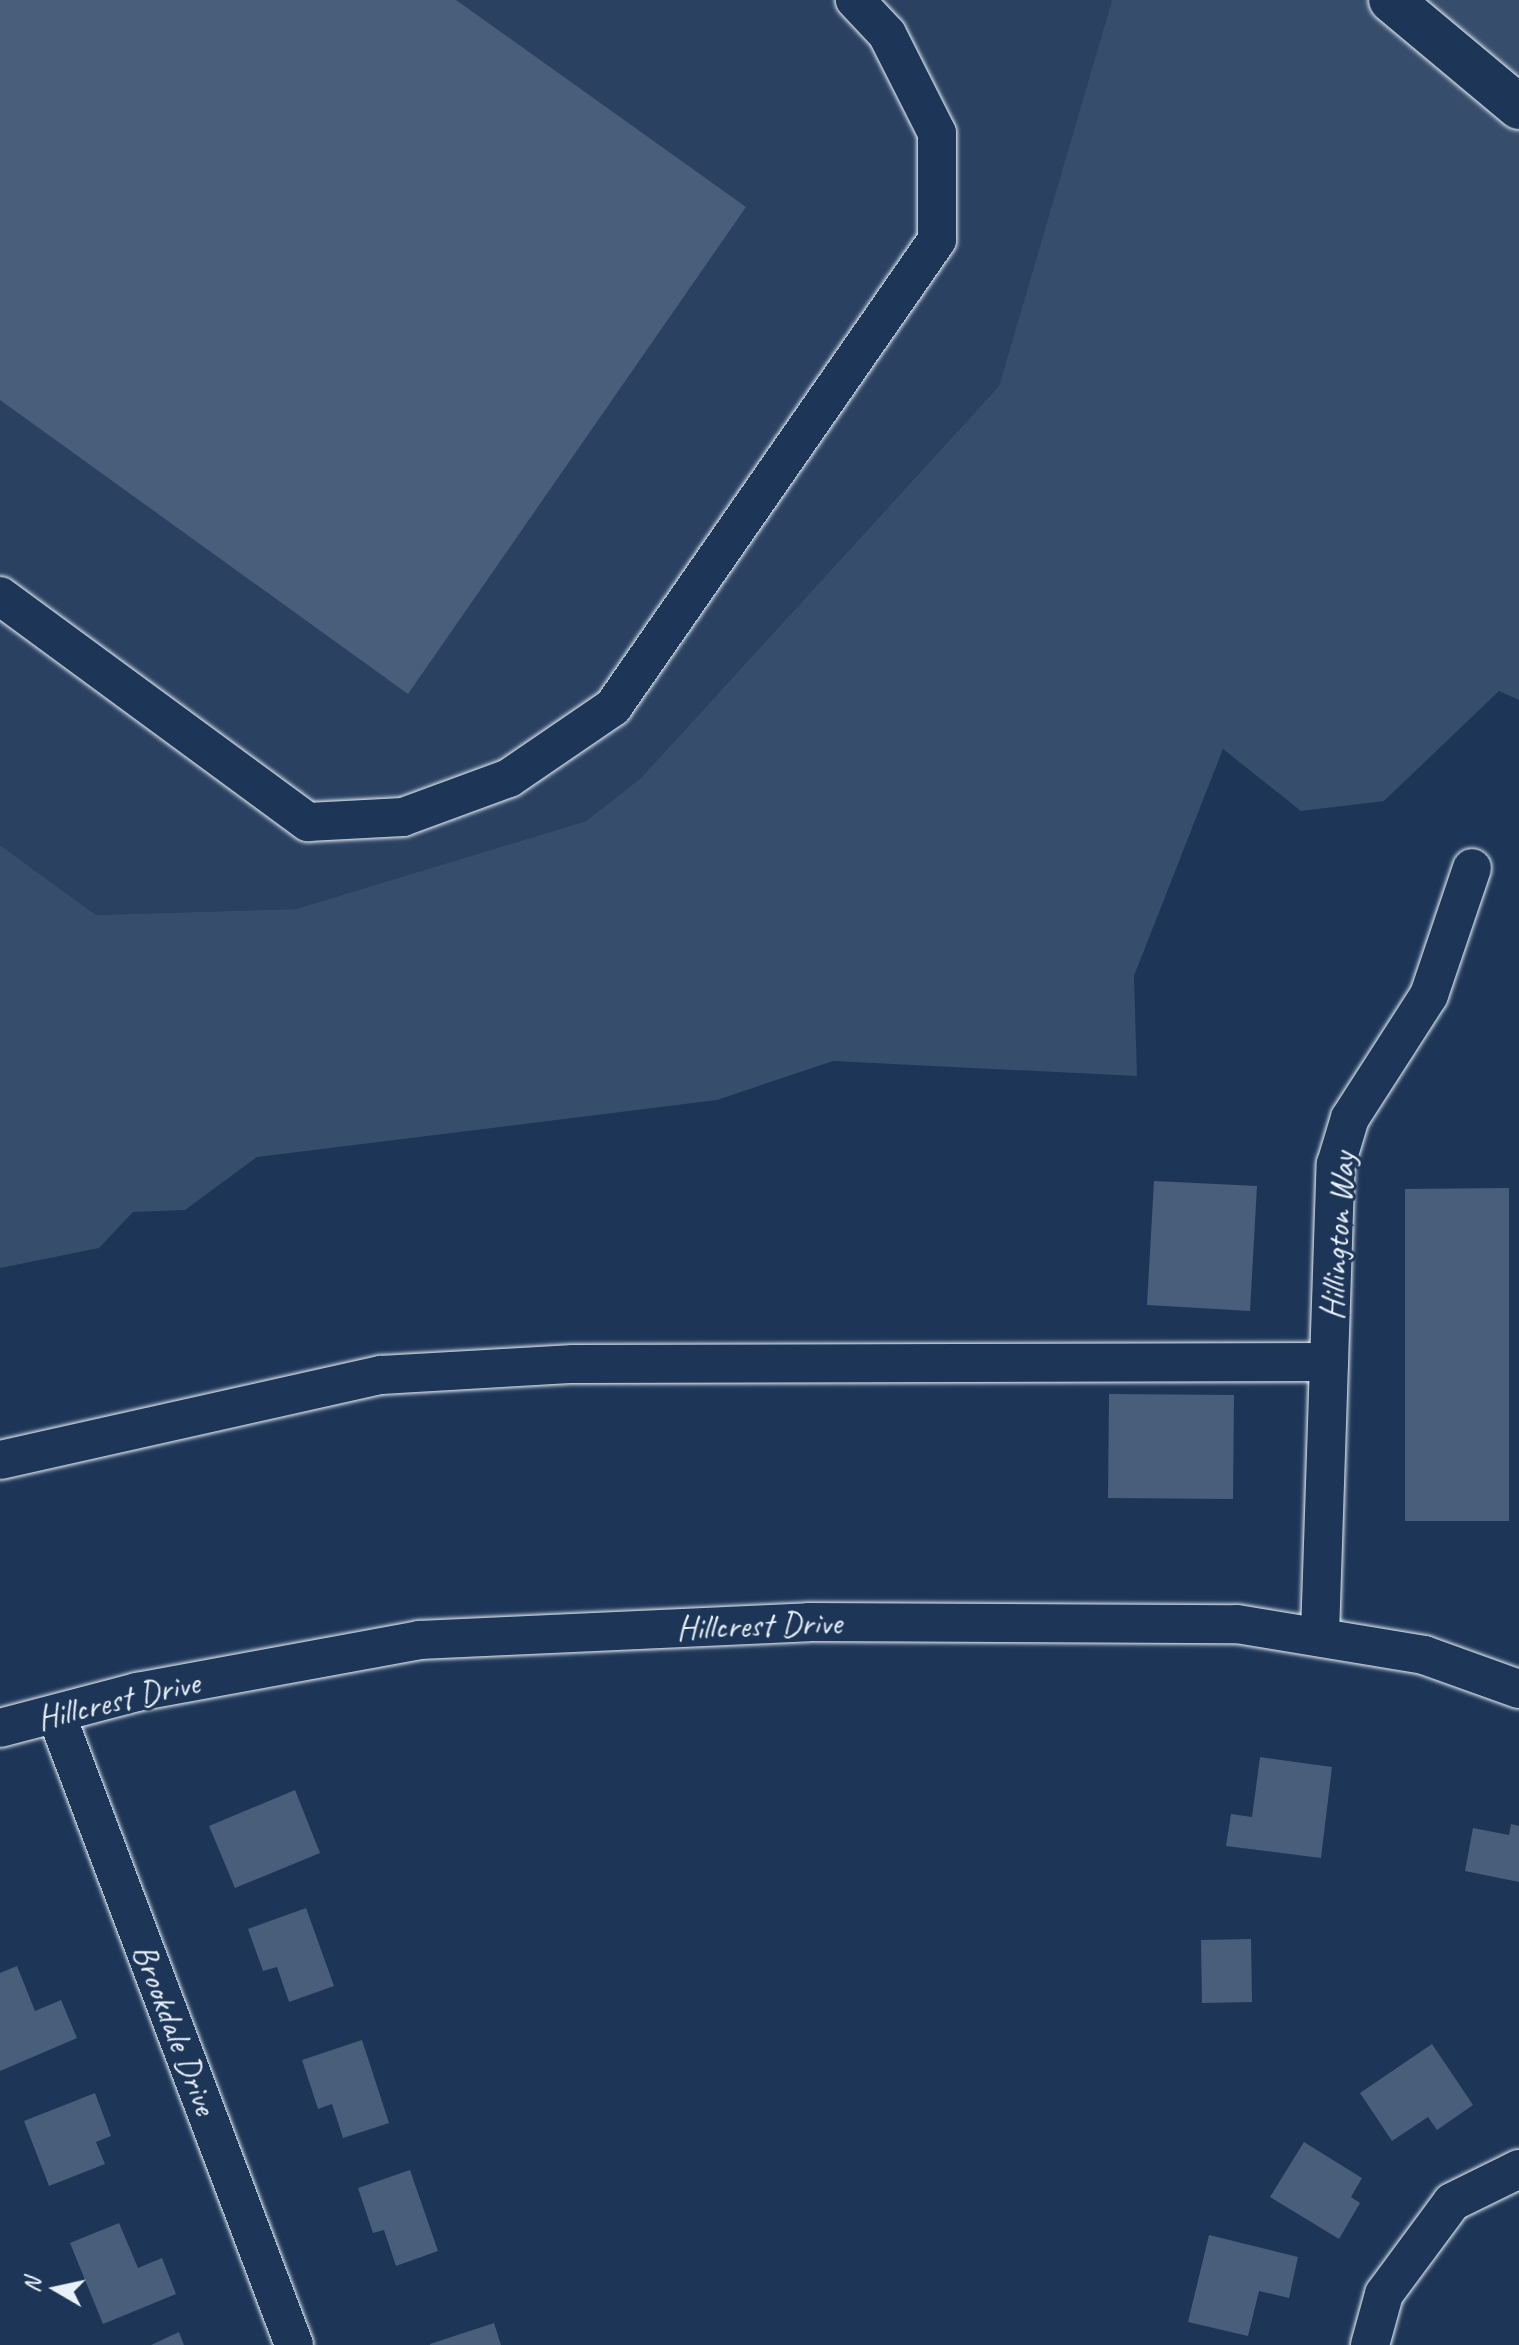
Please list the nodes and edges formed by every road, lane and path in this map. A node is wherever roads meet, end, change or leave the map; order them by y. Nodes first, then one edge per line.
1 (855, 0) edge
2 (1391, 0) edge
3 (1519, 107) edge
4 (0, 596) edge
5 (1472, 868) dead end
6 (1329, 1362) junction
7 (0, 1460) edge
8 (1320, 1634) junction
9 (1519, 1689) edge
10 (56, 1714) junction
11 (0, 1728) edge
12 (1519, 2169) edge
13 (294, 2345) edge
14 (1370, 2345) edge

1 - 4 street
2 - 3 main road
5 - 6 street, Hillington Way
6 - 7 street
6 - 8 street, Hillington Way
8 - 9 street, Hillcrest Drive
8 - 10 street, Hillcrest Drive
10 - 11 street, Hillcrest Drive
10 - 13 street, Brookdale Drive
12 - 14 street

